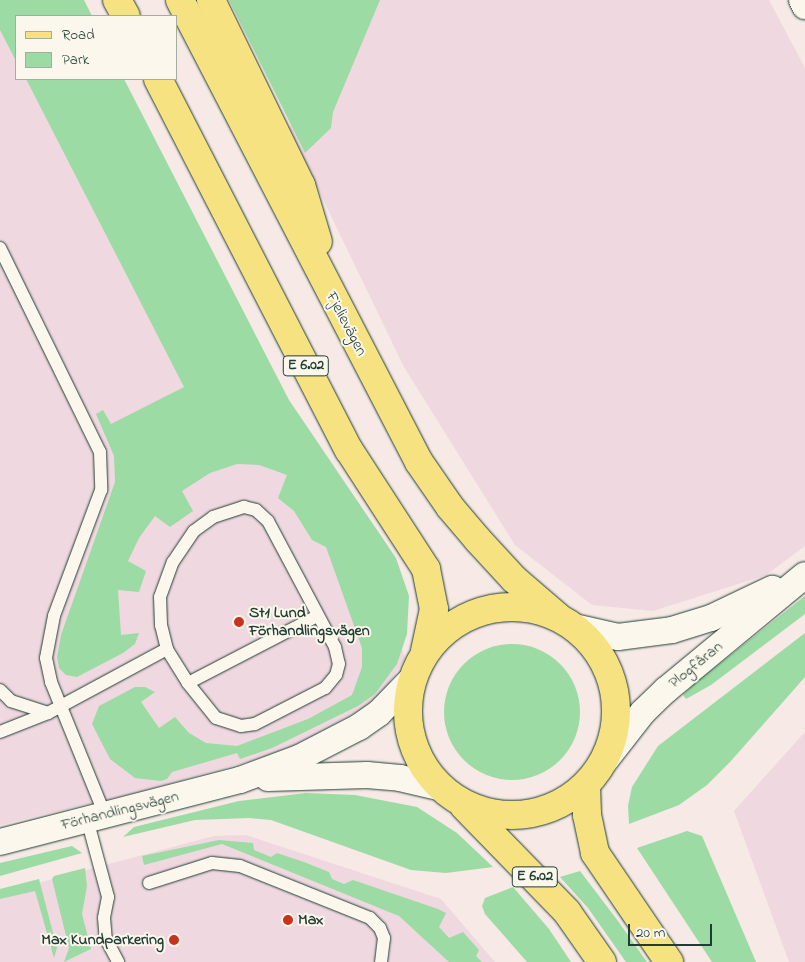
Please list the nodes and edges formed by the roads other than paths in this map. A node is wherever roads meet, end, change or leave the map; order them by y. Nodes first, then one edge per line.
1 (118, 0) edge
2 (180, 0) edge
3 (211, 0) edge
4 (802, 0) edge
5 (805, 6) edge
6 (126, 15) edge
7 (159, 80) edge
8 (0, 248) edge
9 (339, 311) junction
10 (805, 569) edge
11 (805, 575) edge
12 (317, 616) junction
13 (566, 622) junction
14 (168, 649) junction
15 (424, 654) junction
16 (412, 679) junction
17 (188, 683) junction
18 (0, 690) edge
19 (61, 707) junction
20 (48, 713) junction
21 (0, 732) edge
22 (593, 776) junction
23 (240, 780) junction
24 (450, 794) junction
25 (96, 817) junction
26 (0, 842) edge
27 (149, 883) dead end
28 (118, 962) edge
29 (381, 962) edge
30 (602, 962) edge
31 (669, 962) edge

1 - 6 main road
2 - 9 main road, Fjelievägen
3 - 9 main road
4 - 5 street
7 - 15 main road, Fjelievägen / E 6.02
8 - 19 lane
9 - 13 main road, Fjelievägen
10 - 13 street, Plogfåran
11 - 22 street, Plogfåran
12 - 14 lane
12 - 17 lane
12 - 17 lane
13 - 15 main road, Fjelievägen
13 - 22 main road, Fjelievägen
14 - 17 lane
14 - 19 lane
15 - 16 main road, Fjelievägen
16 - 23 street, Förhandlingsvägen
16 - 24 main road, Fjelievägen
18 - 20 lane
19 - 20 lane
19 - 25 lane
20 - 21 lane
22 - 24 main road, Fjelievägen
22 - 31 main road, Fjelievägen
23 - 24 street, Förhandlingsvägen
23 - 25 street, Förhandlingsvägen
24 - 30 main road, Fjelievägen / E 6.02
25 - 26 street, Förhandlingsvägen
25 - 28 lane
27 - 29 lane

